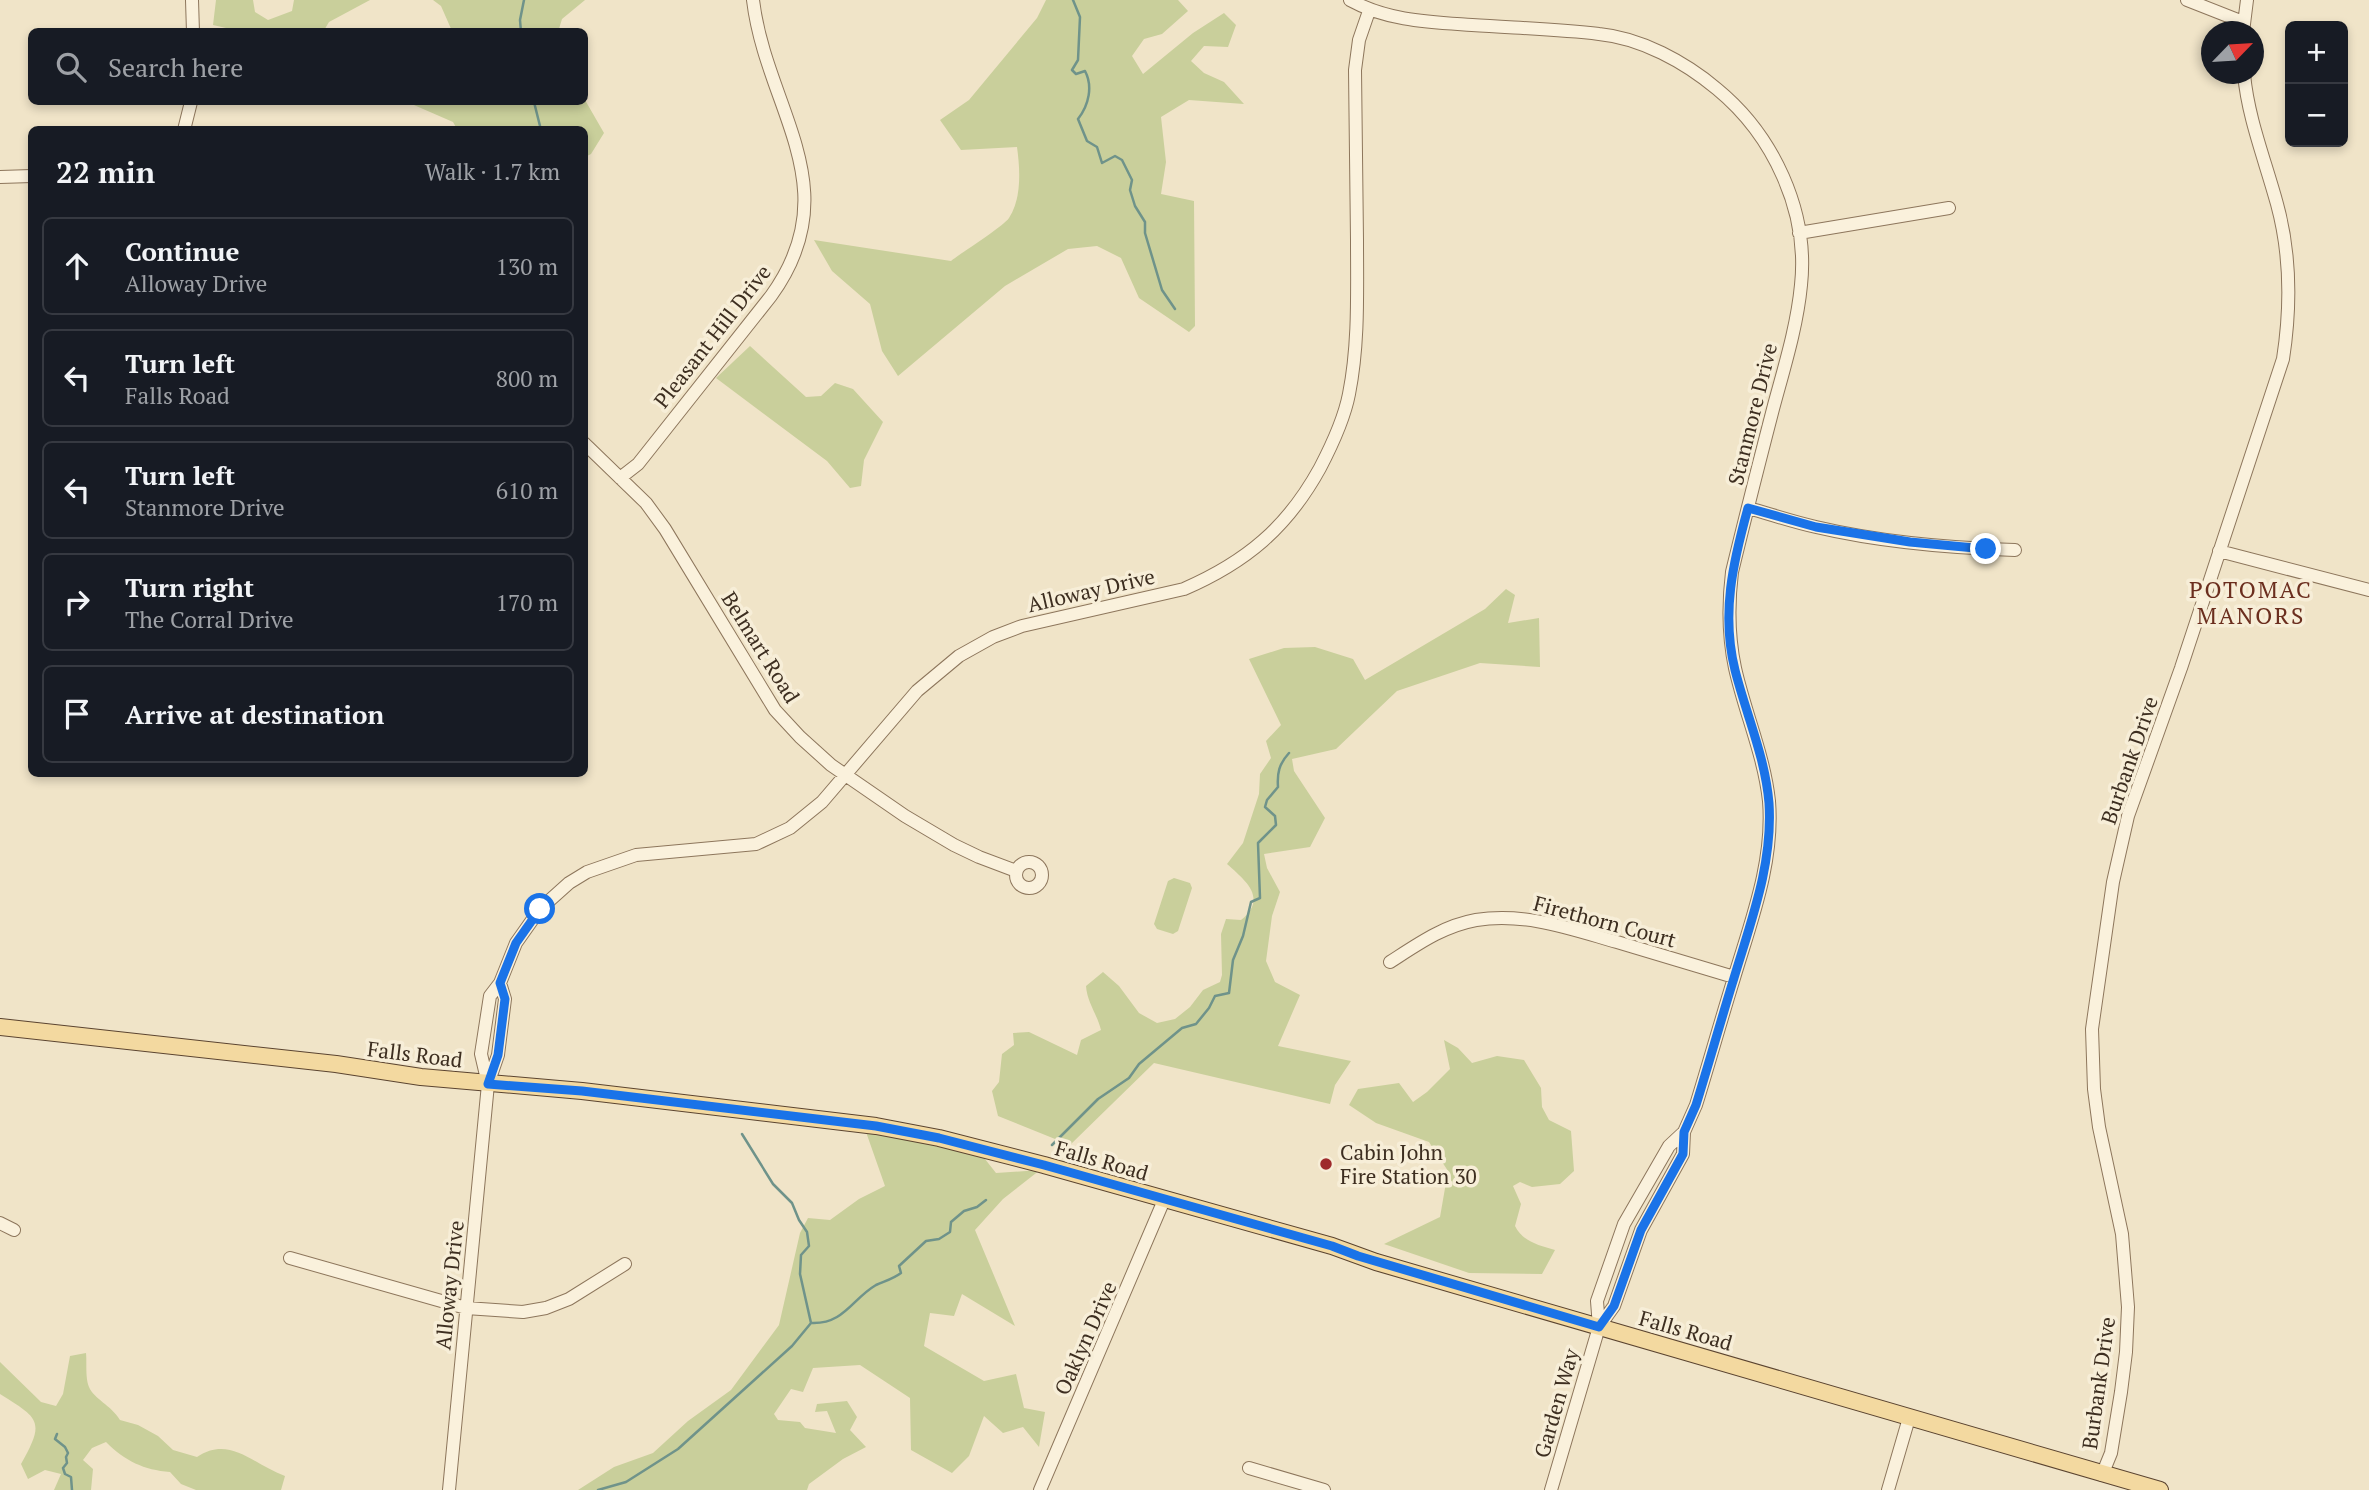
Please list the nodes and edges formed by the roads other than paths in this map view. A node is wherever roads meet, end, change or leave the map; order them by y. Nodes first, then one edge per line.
1 (192, 0) edge
2 (753, 0) edge
3 (1350, 0) edge
4 (2187, 0) edge
5 (2247, 0) edge
6 (1369, 11) junction
7 (2231, 21) edge
8 (2244, 21) edge
9 (193, 28) edge
10 (2245, 84) edge
11 (190, 105) edge
12 (185, 126) edge
13 (28, 176) edge
14 (0, 177) edge
15 (1949, 208) dead end
16 (1799, 233) junction
17 (588, 447) edge
18 (620, 478) junction
19 (1748, 508) junction
20 (2015, 550) dead end
21 (2219, 551) junction
22 (2369, 590) edge
23 (845, 775) junction
24 (1016, 871) dead end
25 (1390, 961) dead end
26 (1734, 977) junction
27 (0, 1027) edge
28 (488, 1084) junction
29 (1164, 1200) junction
30 (0, 1223) edge
31 (15, 1230) dead end
32 (290, 1258) dead end
33 (625, 1265) dead end
34 (466, 1308) junction
35 (1599, 1327) junction
36 (1909, 1418) junction
37 (1249, 1468) dead end
38 (2102, 1475) junction
39 (449, 1490) edge
40 (1040, 1490) edge
41 (1324, 1490) edge
42 (1551, 1490) edge
43 (1888, 1490) edge
44 (2160, 1490) edge

1 - 9 street
2 - 18 street, Pleasant Hill Drive
3 - 6 street, Stanmore Drive
4 - 7 street
5 - 8 street
6 - 16 street, Stanmore Drive
6 - 23 street, Alloway Drive
10 - 21 street, Burbank Drive
11 - 12 street
13 - 14 street
15 - 16 street
16 - 19 street, Stanmore Drive
17 - 18 street, Belmart Road
18 - 23 street, Belmart Road
19 - 20 street
19 - 26 street, Stanmore Drive
21 - 22 street
21 - 38 street, Burbank Drive
23 - 24 street, Belmart Road
23 - 28 street, Alloway Drive
25 - 26 street, Firethorn Court
26 - 35 street, Stanmore Drive
27 - 28 main road, Falls Road
28 - 29 main road, Falls Road
28 - 34 street, Alloway Drive
29 - 35 main road, Falls Road
29 - 40 street, Oaklyn Drive
30 - 31 street
32 - 34 street
33 - 34 street
34 - 39 street, Alloway Drive
35 - 36 main road, Falls Road
35 - 42 street, Garden Way
36 - 38 main road, Falls Road
36 - 43 street
37 - 41 street
38 - 44 main road, Falls Road

